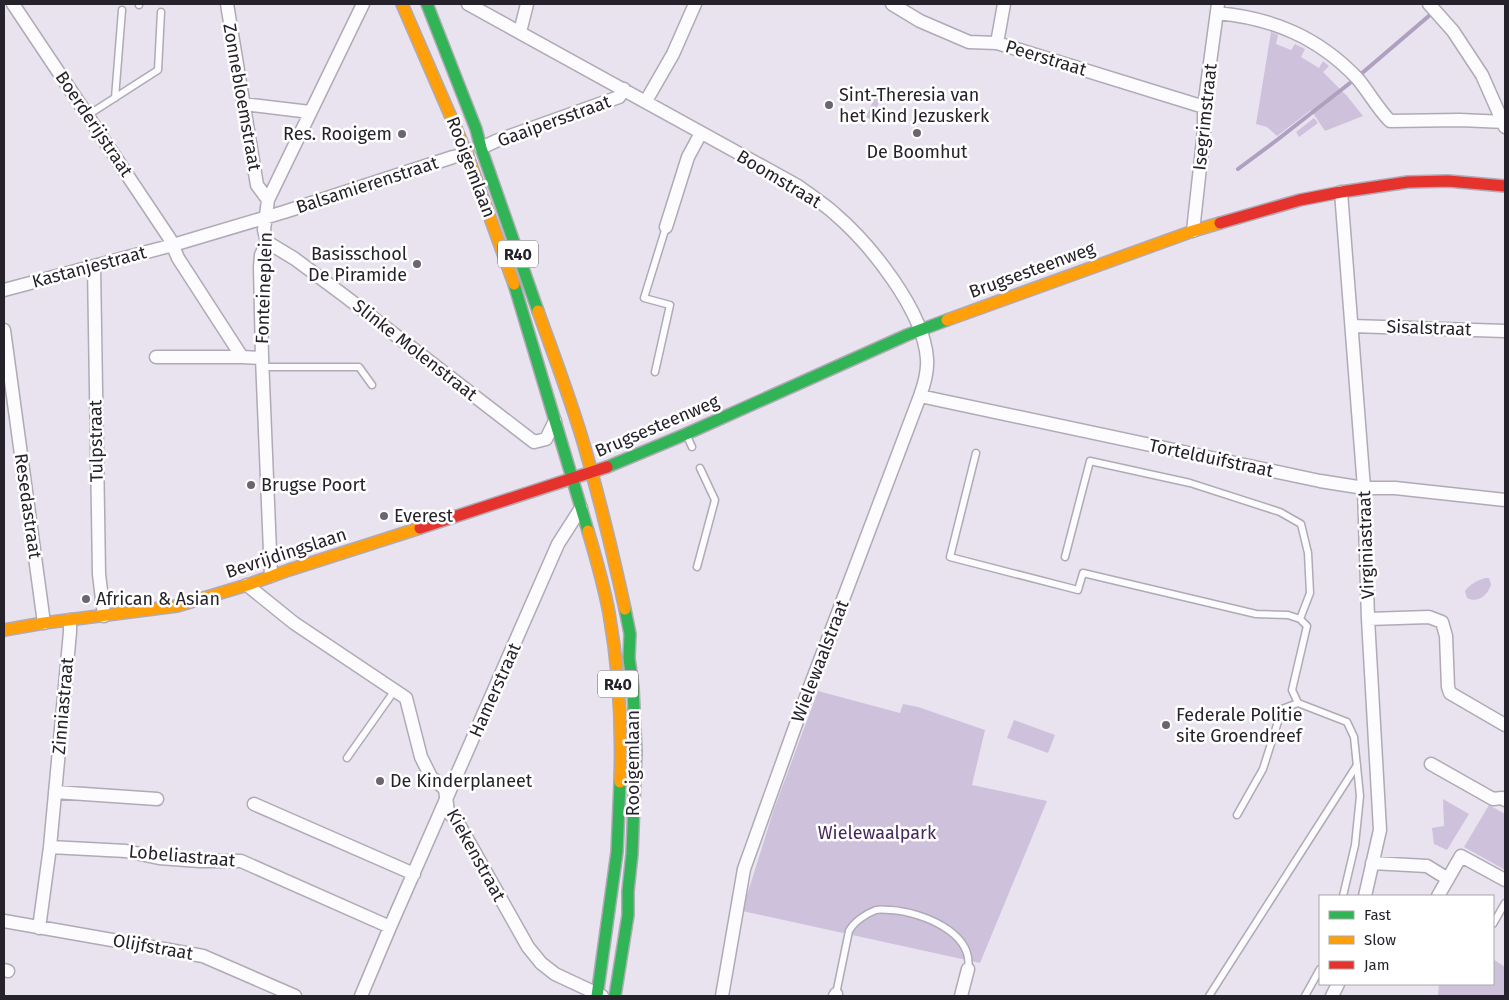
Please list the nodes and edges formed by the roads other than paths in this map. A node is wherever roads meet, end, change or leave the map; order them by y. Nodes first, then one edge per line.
1 (14, 4) edge
2 (227, 4) edge
3 (363, 4) edge
4 (402, 4) edge
5 (427, 4) edge
6 (468, 4) edge
7 (527, 4) edge
8 (695, 4) edge
9 (892, 4) edge
10 (1004, 4) edge
11 (1429, 4) edge
12 (1217, 8) edge
13 (122, 10) dead end
14 (162, 12) dead end
15 (520, 32) junction
16 (997, 43) junction
17 (624, 89) junction
18 (115, 98) junction
19 (646, 101) junction
20 (244, 104) junction
21 (1204, 107) junction
22 (310, 112) junction
23 (88, 115) junction
24 (1505, 124) edge
25 (701, 133) junction
26 (481, 148) junction
27 (468, 154) junction
28 (1505, 186) edge
29 (1341, 192) junction
30 (268, 200) junction
31 (267, 217) junction
32 (666, 226) joint
33 (1194, 231) junction
34 (267, 242) junction
35 (173, 245) junction
36 (94, 266) junction
37 (4, 290) edge
38 (1352, 326) junction
39 (4, 330) edge
40 (920, 330) junction
41 (1505, 331) edge
42 (156, 357) dead end
43 (242, 357) junction
44 (262, 363) junction
45 (655, 372) dead end
46 (372, 385) dead end
47 (920, 396) junction
48 (555, 421) junction
49 (686, 434) junction
50 (692, 447) dead end
51 (976, 453) dead end
52 (700, 468) dead end
53 (592, 472) junction
54 (572, 479) junction
55 (1364, 488) junction
56 (1505, 500) edge
57 (581, 508) junction
58 (1065, 557) dead end
59 (697, 567) dead end
60 (271, 576) junction
61 (247, 585) junction
62 (104, 616) junction
63 (1300, 619) junction
64 (1368, 619) junction
65 (70, 620) junction
66 (44, 623) junction
67 (4, 630) edge
68 (394, 690) junction
69 (1298, 704) junction
70 (1505, 725) edge
71 (347, 758) dead end
72 (1431, 764) dead end
73 (1357, 766) junction
74 (55, 792) junction
75 (1504, 797) edge
76 (156, 799) dead end
77 (446, 799) junction
78 (254, 804) dead end
79 (1237, 816) dead end
80 (50, 847) junction
81 (1372, 863) junction
82 (414, 874) junction
83 (1448, 879) junction
84 (1505, 880) edge
85 (1343, 895) edge
86 (1365, 895) edge
87 (1439, 895) edge
88 (1505, 903) edge
89 (1501, 917) edge
90 (4, 921) edge
91 (390, 927) junction
92 (39, 928) junction
93 (968, 969) joint
94 (1319, 971) edge
95 (836, 995) edge
96 (294, 996) edge
97 (361, 996) edge
98 (600, 996) edge
99 (615, 996) edge
100 (722, 996) edge
101 (961, 996) edge
102 (1209, 996) edge
103 (1305, 996) edge

1 - 23 street, Boerderijstraat
2 - 20 street, Zonnebloemstraat
3 - 22 street
4 - 27 main road, Rooigemlaan / R40
5 - 26 main road, Rooigemlaan / R40
6 - 15 street, Boomstraat
7 - 15 street
8 - 19 street
9 - 16 street, Peerstraat
10 - 16 street
11 - 24 street
12 - 21 street, Isegrimstraat
12 - 24 street
13 - 18 lane
14 - 18 lane
15 - 17 street, Boomstraat
16 - 21 street, Peerstraat
17 - 19 street, Boomstraat
17 - 26 street, Gaaipersstraat
18 - 23 lane
19 - 25 street, Boomstraat
20 - 22 street
20 - 30 street, Zonnebloemstraat
21 - 33 street, Isegrimstraat
22 - 30 street
23 - 35 street, Boerderijstraat
25 - 32 street
25 - 40 street, Boomstraat
26 - 53 main road, Rooigemlaan / R40
27 - 31 street, Balsamierenstraat
27 - 48 main road, Rooigemlaan / R40
28 - 29 main road, Brugsesteenweg
29 - 33 main road, Brugsesteenweg
29 - 38 street, Virginiastraat
30 - 31 street
31 - 34 street, Fonteineplein
31 - 35 street, Fonteineplein
32 - 45 lane
33 - 40 main road, Brugsesteenweg
34 - 44 street, Fonteineplein
34 - 48 street, Slinke Molenstraat
35 - 36 street, Kastanjestraat
35 - 43 street, Fonteineplein
36 - 37 street, Kastanjestraat
36 - 62 street, Tulpstraat
38 - 41 street, Sisalstraat
38 - 55 street, Virginiastraat
39 - 66 street, Resedastraat
40 - 47 street, Wielewaalstraat
40 - 49 main road, Brugsesteenweg
42 - 43 street, Fonteineplein
43 - 44 street, Fonteineplein
44 - 46 lane
44 - 60 street
47 - 55 street, Tortelduifstraat
47 - 100 street, Wielewaalstraat
48 - 54 main road, Rooigemlaan / R40
49 - 50 lane
49 - 53 main road, Brugsesteenweg
51 - 63 lane
52 - 59 lane
53 - 54 main road
53 - 99 main road, Rooigemlaan / R40
54 - 57 main road, Rooigemlaan / R40
54 - 60 main road, Bevrijdingslaan
55 - 56 street, Tortelduifstraat
55 - 64 street, Virginiastraat
57 - 77 street, Hamerstraat
57 - 98 main road, Rooigemlaan / R40
58 - 63 lane
60 - 61 main road, Bevrijdingslaan
61 - 62 main road, Bevrijdingslaan
61 - 68 street, Kiekenstraat
62 - 65 main road, Bevrijdingslaan
63 - 69 lane
64 - 70 street
64 - 81 street, Virginiastraat
65 - 66 main road, Bevrijdingslaan
65 - 74 street, Zinniastraat
66 - 67 main road, Bevrijdingslaan
68 - 71 lane
68 - 77 street, Kiekenstraat
69 - 73 lane
69 - 79 lane
72 - 75 street
73 - 85 lane
73 - 102 lane
74 - 76 street
74 - 80 street, Zinniastraat
77 - 82 street, Hamerstraat
77 - 98 street, Kiekenstraat
78 - 82 street
80 - 91 street, Lobeliastraat
80 - 92 street, Zinniastraat
81 - 83 street
81 - 86 street, Virginiastraat
82 - 91 street, Hamerstraat
83 - 84 street
83 - 87 street
88 - 89 lane
90 - 92 street, Olijfstraat
91 - 97 street, Hamerstraat
92 - 96 street, Olijfstraat
93 - 95 lane
93 - 101 street
94 - 103 lane

